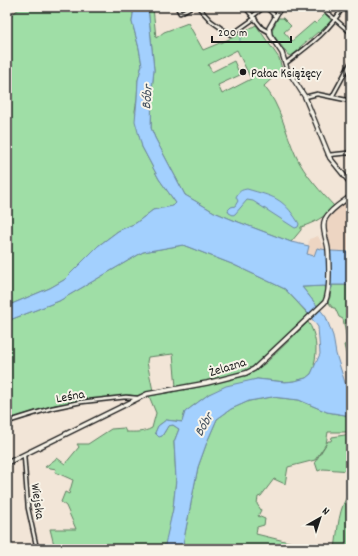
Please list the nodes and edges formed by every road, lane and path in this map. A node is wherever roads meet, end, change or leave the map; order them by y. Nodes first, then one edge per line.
1 (177, 7) edge
2 (191, 7) edge
3 (198, 7) edge
4 (245, 7) edge
5 (265, 7) edge
6 (281, 7) edge
7 (321, 7) edge
8 (343, 7) edge
9 (275, 15) junction
10 (254, 17) junction
11 (336, 19) junction
12 (269, 32) junction
13 (351, 33) edge
14 (351, 62) edge
15 (285, 64) junction
16 (305, 97) junction
17 (332, 97) junction
18 (351, 101) edge
19 (351, 154) edge
20 (328, 155) junction
21 (351, 184) edge
22 (351, 196) edge
23 (137, 398) junction
24 (7, 422) edge
25 (24, 455) junction
26 (7, 463) edge
27 (37, 549) edge

1 - 2 street
3 - 10 street
4 - 10 street
5 - 9 street
5 - 10 street
6 - 9 street
7 - 11 street
8 - 11 street
9 - 12 street
10 - 12 street
11 - 13 street
11 - 15 street
12 - 15 street
14 - 17 street
15 - 16 street
16 - 17 street
16 - 20 street
17 - 18 street
19 - 20 street
20 - 21 street
22 - 23 street, Żelazna
23 - 24 street, Leśna
23 - 25 street, Żelazna
25 - 26 street, Żelazna
25 - 27 street, Wiejska

